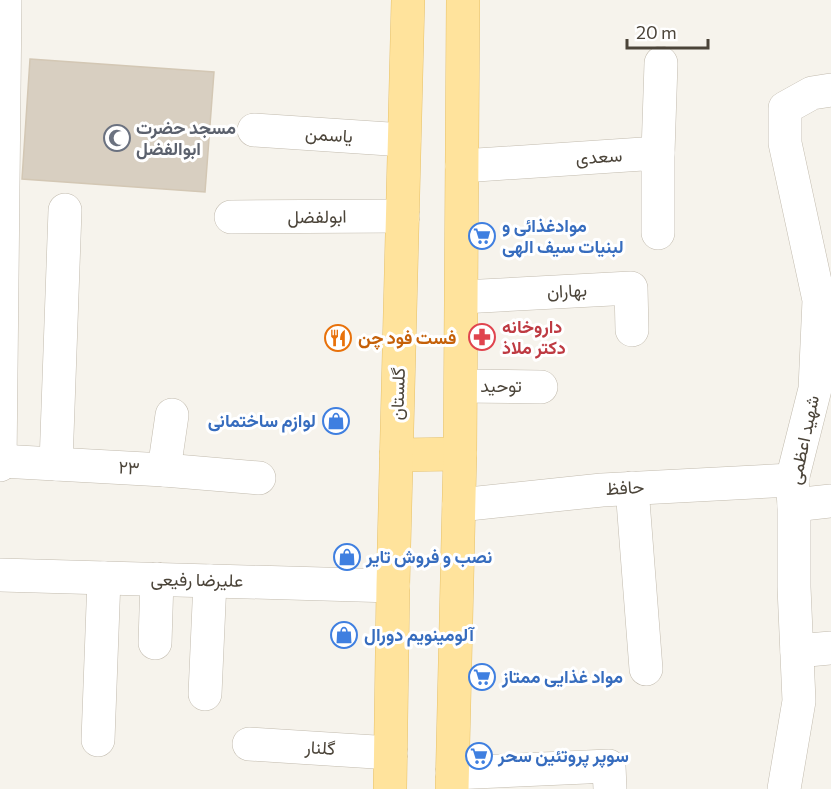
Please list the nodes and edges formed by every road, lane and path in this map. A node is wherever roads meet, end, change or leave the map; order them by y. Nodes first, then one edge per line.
1 (5, 0) edge
2 (408, 0) edge
3 (463, 0) edge
4 (661, 63) dead end
5 (831, 90) edge
6 (254, 130) dead end
7 (404, 140) junction
8 (657, 153) junction
9 (462, 166) junction
10 (65, 210) dead end
11 (403, 216) junction
12 (231, 218) dead end
13 (658, 233) dead end
14 (462, 297) junction
15 (632, 330) dead end
16 (461, 386) junction
17 (541, 387) dead end
18 (171, 415) dead end
19 (460, 454) junction
20 (396, 455) junction
21 (0, 463) edge
22 (56, 464) junction
23 (164, 471) junction
24 (259, 478) dead end
25 (632, 488) junction
26 (793, 492) junction
27 (831, 501) edge
28 (459, 505) junction
29 (0, 575) edge
30 (104, 578) junction
31 (157, 579) junction
32 (210, 581) junction
33 (393, 586) junction
34 (155, 643) dead end
35 (831, 648) edge
36 (797, 651) junction
37 (646, 669) dead end
38 (205, 694) dead end
39 (98, 740) dead end
40 (249, 744) dead end
41 (391, 753) junction
42 (452, 781) edge
43 (390, 789) edge
44 (610, 789) edge
45 (784, 789) edge

1 - 21 street
2 - 7 main road, گلستان
3 - 9 main road
4 - 8 street
5 - 26 street, شهید اعظمی
6 - 7 street, یاسمن
7 - 11 main road, گلستان
8 - 9 street, سعدی
8 - 13 street
9 - 14 main road
10 - 22 street
11 - 12 street, ابولفضل
11 - 20 main road, گلستان
14 - 15 street, بهاران
14 - 16 main road
16 - 17 street, توحید
16 - 19 main road
18 - 23 street
19 - 20 main road
19 - 28 main road
20 - 33 main road, گلستان
21 - 22 street, ۲۳
22 - 23 street, ۲۳
23 - 24 street, ۲۳
25 - 26 street, حافظ
25 - 28 street, حافظ
25 - 37 street
26 - 27 street, حافظ
26 - 36 street, شهید اعظمی
28 - 42 main road
29 - 30 street, علیرضا رفیعی
30 - 31 street, علیرضا رفیعی
30 - 39 street
31 - 32 street, علیرضا رفیعی
31 - 34 street
32 - 33 street, علیرضا رفیعی
32 - 38 street
33 - 41 main road, گلستان
35 - 36 street
36 - 45 street, شهید اعظمی
40 - 41 street, گلنار
41 - 43 main road, گلستان
42 - 44 street

